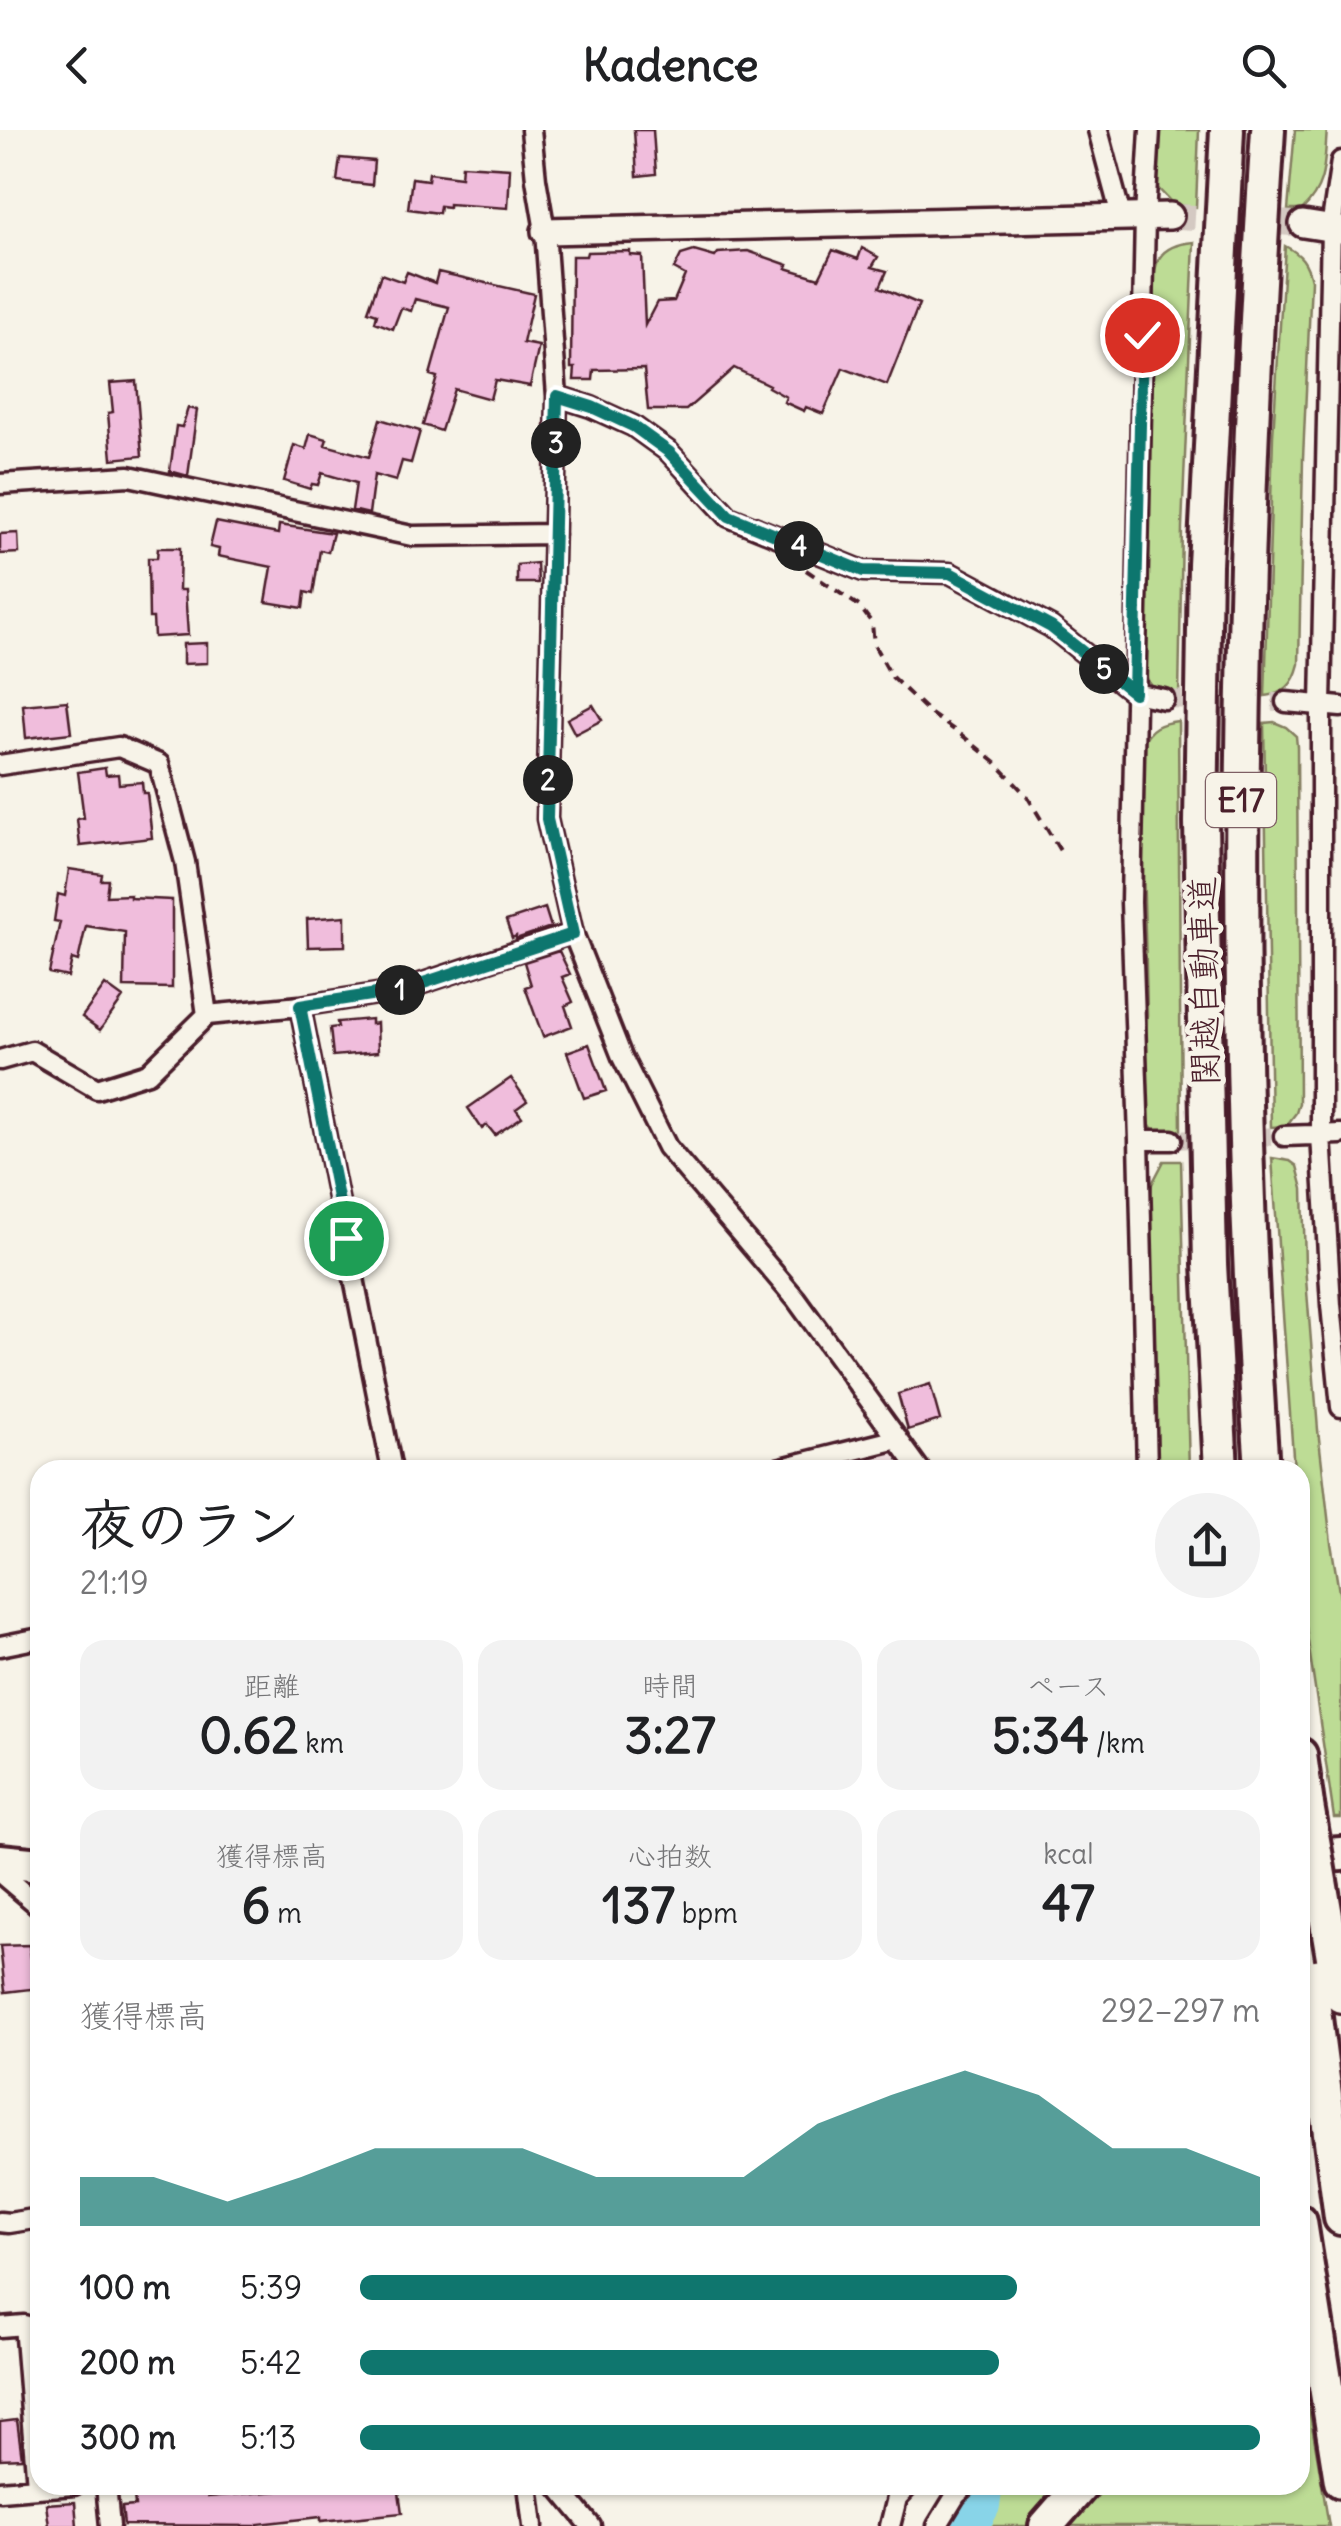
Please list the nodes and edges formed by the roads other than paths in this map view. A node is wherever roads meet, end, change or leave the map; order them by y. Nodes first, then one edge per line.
1 (531, 130) edge
2 (1098, 130) edge
3 (1150, 130) edge
4 (1227, 130) edge
5 (1268, 130) edge
6 (1341, 161) edge
7 (1145, 216) junction
8 (1302, 224) tunnel mouth
9 (1336, 229) edge
10 (545, 231) junction
11 (557, 396) junction
12 (1333, 439) edge
13 (0, 484) edge
14 (554, 534) junction
15 (1134, 693) junction
16 (1164, 699) tunnel mouth
17 (1286, 702) tunnel mouth
18 (1321, 705) junction
19 (1341, 707) edge
20 (0, 765) edge
21 (573, 934) junction
22 (300, 1006) junction
23 (207, 1014) junction
24 (0, 1060) edge
25 (1331, 1134) edge
26 (1284, 1136) tunnel mouth
27 (1139, 1140) junction
28 (1172, 1140) tunnel mouth
29 (1341, 1407) edge
30 (898, 1439) junction
31 (390, 1460) edge
32 (814, 1460) edge
33 (913, 1460) edge
34 (1147, 1460) edge
35 (1220, 1460) edge
36 (1262, 1460) edge
37 (30, 1640) edge
38 (0, 1646) edge
39 (1310, 1841) edge
40 (1341, 1854) edge
41 (1310, 1856) edge
42 (0, 1861) edge
43 (30, 1864) edge
44 (0, 1873) edge
45 (30, 1899) edge
46 (1310, 1932) edge
47 (1320, 1961) junction
48 (1341, 1996) edge
49 (1341, 2218) edge
50 (30, 2220) edge
51 (0, 2222) edge
52 (1310, 2285) edge
53 (0, 2327) edge
54 (30, 2399) edge
55 (1341, 2481) edge
56 (30, 2487) edge
57 (0, 2491) edge
58 (107, 2495) edge
59 (529, 2495) edge
60 (566, 2495) edge
61 (900, 2495) edge
62 (956, 2495) edge
63 (1073, 2495) edge
64 (110, 2526) edge
65 (533, 2526) edge
66 (592, 2526) edge
67 (890, 2526) edge
68 (937, 2526) edge
69 (1046, 2526) edge

1 - 10 street
2 - 7 street
3 - 7 street
4 - 35 highway, 関越自動車道 / E17
5 - 36 highway, 関越自動車道 / E17
6 - 9 street
7 - 10 street
7 - 15 street
8 - 9 street
9 - 12 street
10 - 11 street
11 - 14 street
11 - 15 street
12 - 18 street
13 - 14 street
14 - 21 street
15 - 16 street
15 - 27 street
17 - 18 street
18 - 19 street
18 - 25 street
20 - 23 street
21 - 22 street
21 - 30 street
22 - 23 street
22 - 31 street
23 - 24 street
25 - 26 street
25 - 29 street
27 - 28 street
27 - 34 street
30 - 32 street
30 - 33 street
37 - 38 street
39 - 47 highway, bridge
40 - 41 highway
42 - 43 highway
44 - 45 street
46 - 47 highway
47 - 48 highway
47 - 49 highway
50 - 51 street
52 - 55 highway
53 - 54 street
56 - 57 street
58 - 64 street
59 - 65 street
60 - 66 street
61 - 67 street
62 - 68 street
63 - 69 highway

